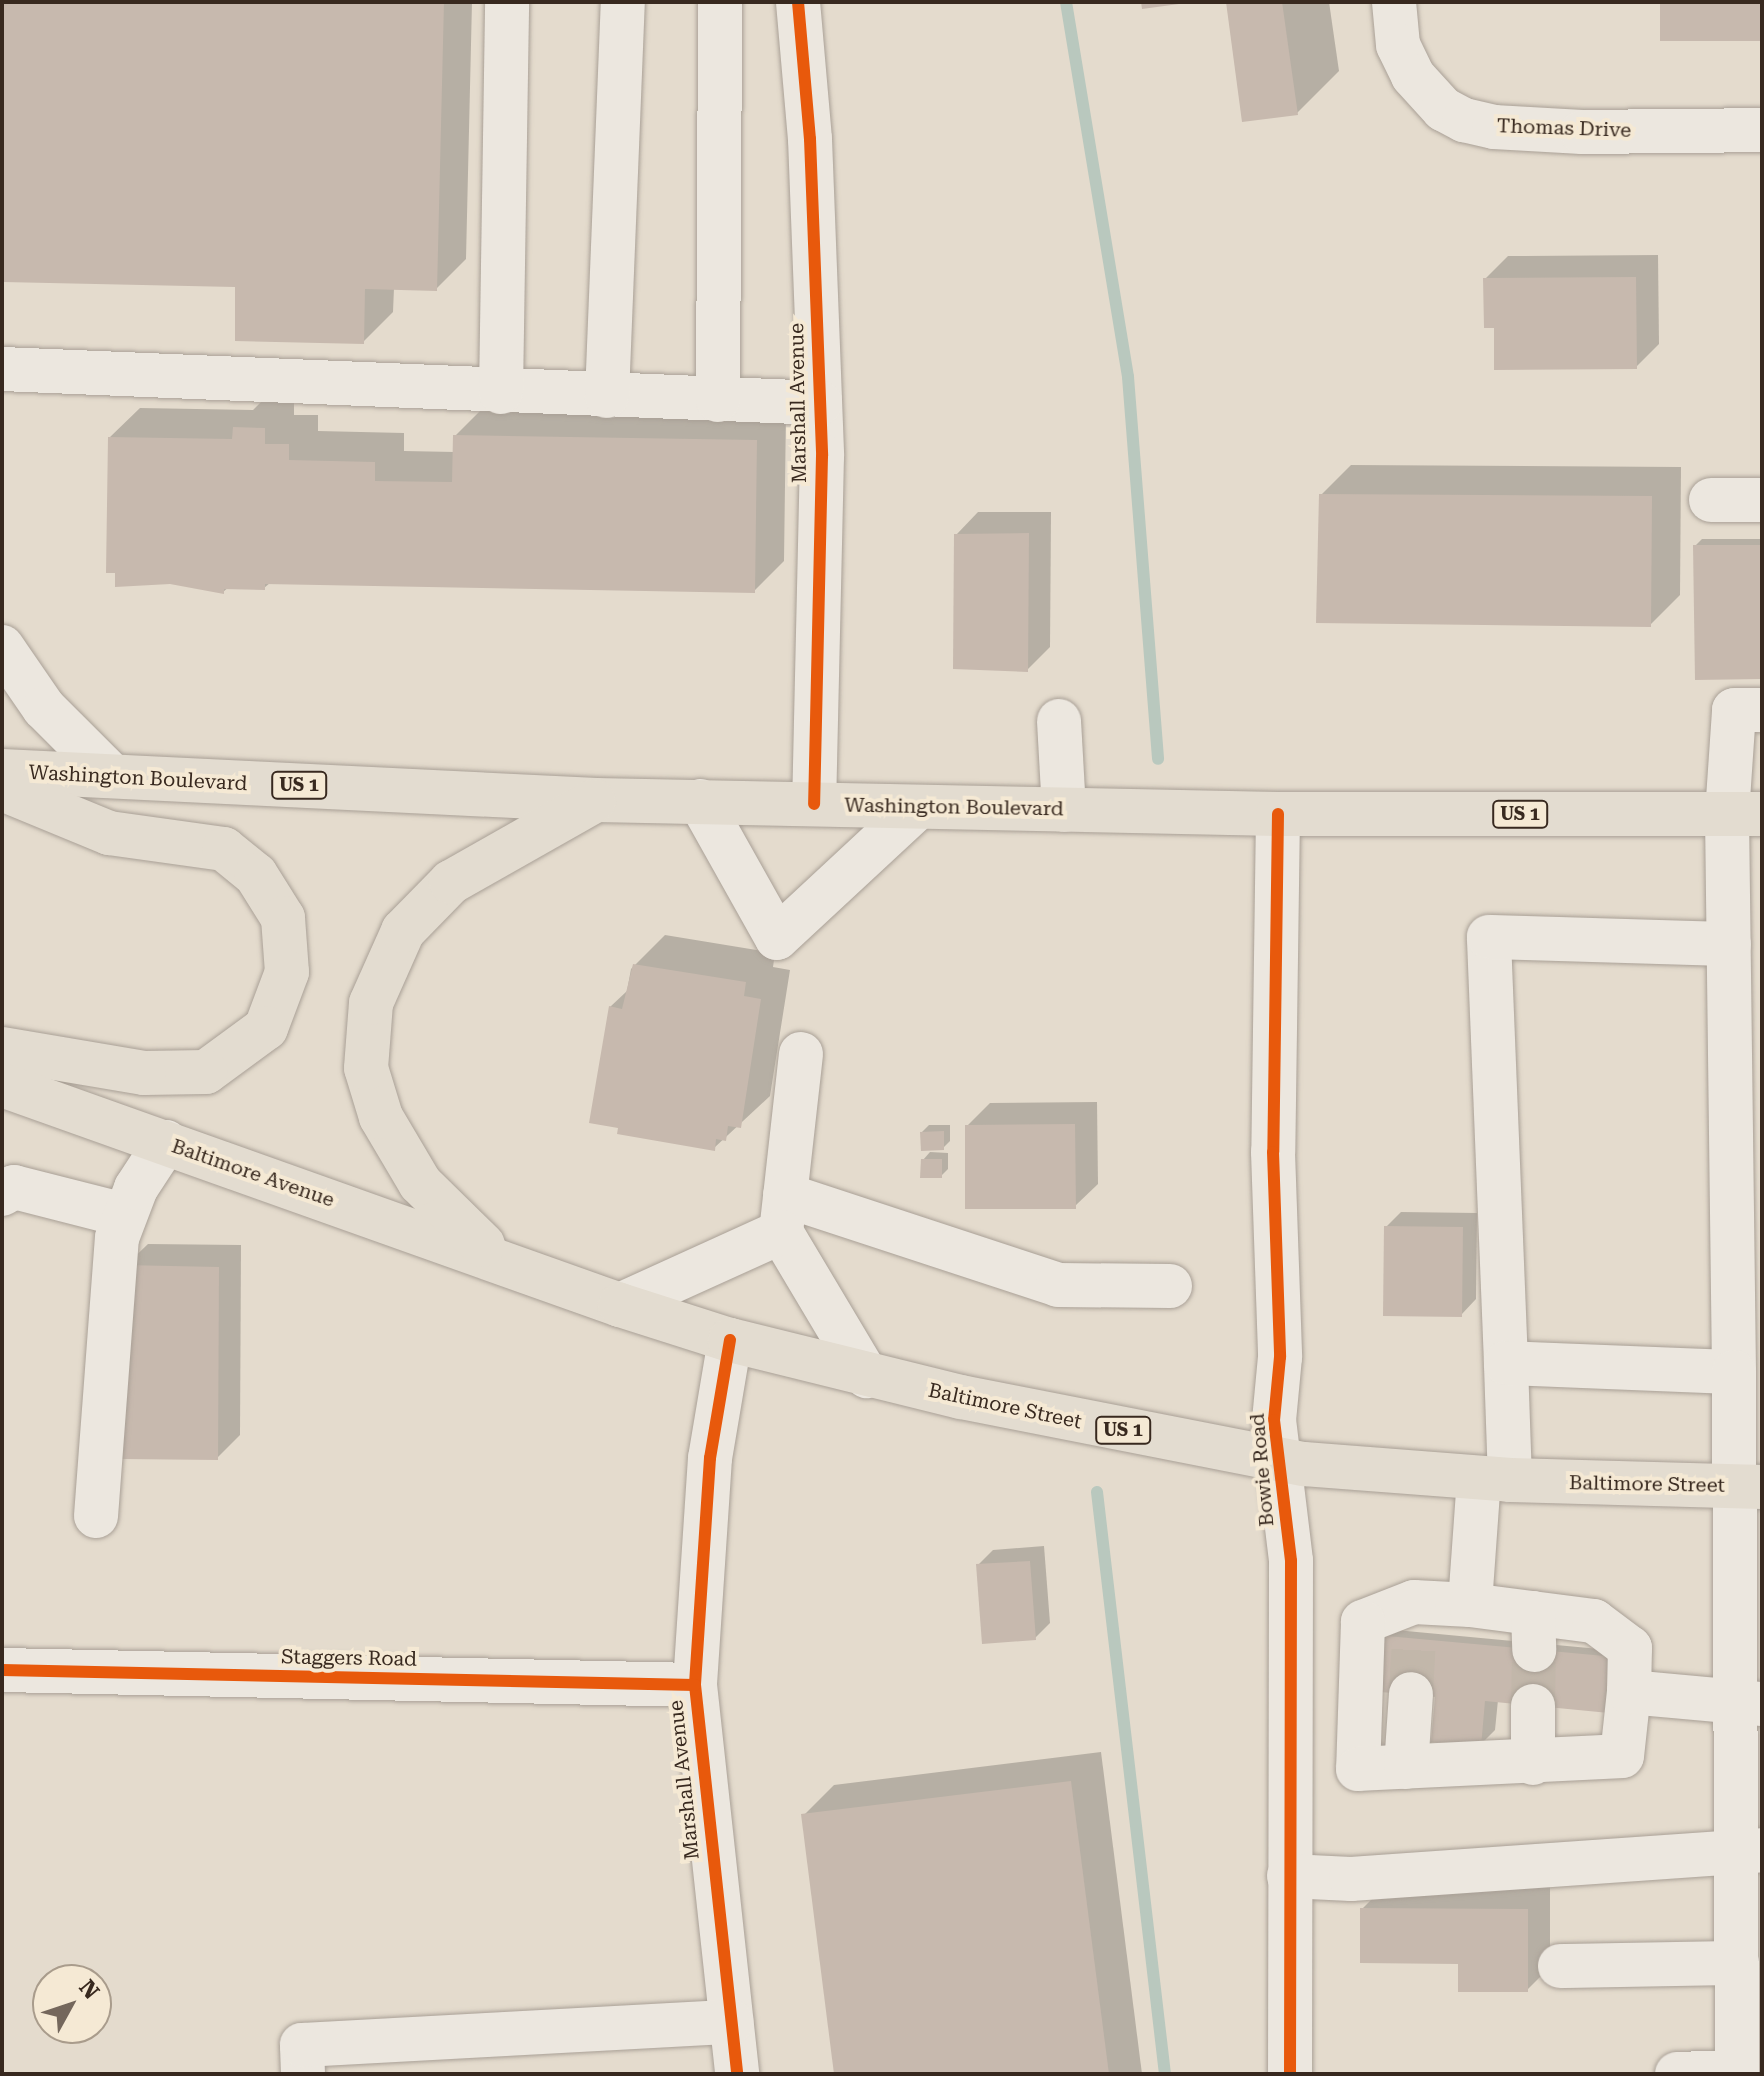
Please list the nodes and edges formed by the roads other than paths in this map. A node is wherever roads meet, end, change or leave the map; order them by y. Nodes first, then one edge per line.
1 (507, 2) edge
2 (623, 2) edge
3 (720, 2) edge
4 (798, 2) edge
5 (1394, 2) edge
6 (1762, 130) edge
7 (2, 369) edge
8 (501, 392) junction
9 (607, 396) junction
10 (718, 400) junction
11 (820, 403) junction
12 (1711, 500) dead end
13 (1762, 500) edge
14 (2, 647) edge
15 (1762, 710) edge
16 (1059, 721) dead end
17 (2, 771) edge
18 (112, 776) junction
19 (2, 789) edge
20 (596, 800) junction
21 (700, 801) junction
22 (814, 804) junction
23 (918, 807) junction
24 (1064, 810) junction
25 (1278, 814) junction
26 (1745, 814) edge
27 (1729, 944) junction
28 (2, 1049) edge
29 (801, 1054) dead end
30 (2, 1085) edge
31 (1746, 1134) edge
32 (166, 1142) junction
33 (2, 1194) edge
34 (783, 1213) junction
35 (124, 1215) junction
36 (503, 1263) junction
37 (1170, 1286) dead end
38 (620, 1305) junction
39 (730, 1340) junction
40 (1506, 1363) junction
41 (1734, 1372) junction
42 (867, 1376) junction
43 (1278, 1460) junction
44 (1494, 1479) junction
45 (1750, 1487) edge
46 (96, 1516) dead end
47 (1470, 1605) junction
48 (2, 1670) edge
49 (695, 1685) junction
50 (1629, 1692) junction
51 (1411, 1694) tunnel mouth
52 (1749, 1703) edge
53 (1533, 1706) tunnel mouth
54 (1533, 1763) junction
55 (1406, 1767) junction
56 (1358, 1769) junction
57 (1289, 1772) junction
58 (1750, 1851) edge
59 (1289, 1876) junction
60 (1737, 1963) junction
61 (1560, 1966) dead end
62 (731, 2022) junction
63 (303, 2074) edge
64 (737, 2074) edge
65 (1290, 2074) edge
66 (1677, 2074) edge

1 - 8 street
2 - 9 street
3 - 10 street
4 - 11 street, Marshall Avenue
5 - 6 street, Thomas Drive
7 - 8 street
8 - 9 street
9 - 10 street
10 - 11 street
11 - 22 street, Marshall Avenue
12 - 13 street
14 - 18 street
15 - 26 street
16 - 24 street
17 - 18 main road, Washington Boulevard / US 1
18 - 20 main road, Washington Boulevard / US 1
19 - 28 main road
20 - 21 main road, Washington Boulevard / US 1
20 - 36 main road
21 - 22 main road, Washington Boulevard / US 1
21 - 23 street
22 - 23 main road, Washington Boulevard / US 1
23 - 24 main road, Washington Boulevard / US 1
24 - 25 main road, Washington Boulevard / US 1
25 - 26 main road, Washington Boulevard / US 1
25 - 43 street, Bowie Road
26 - 27 street
27 - 31 street
27 - 40 street
29 - 34 street
30 - 32 main road, Baltimore Avenue / US 1
31 - 41 street
32 - 35 street
32 - 36 main road, Baltimore Avenue / US 1
33 - 35 street
34 - 37 street
34 - 38 street
34 - 42 street
35 - 46 street
36 - 38 main road, Baltimore Street / US 1
38 - 39 main road, Baltimore Street / US 1
39 - 42 main road, Baltimore Street / US 1
39 - 49 street, Marshall Avenue
40 - 41 street
40 - 44 street
41 - 45 street
42 - 43 main road, Baltimore Street / US 1
43 - 44 main road, Baltimore Street / US 1
43 - 57 street, Bowie Road
44 - 45 main road, Baltimore Street / US 1
44 - 47 street
45 - 52 street
47 - 50 street
47 - 56 street
48 - 49 street, Staggers Road
49 - 62 street, Marshall Avenue
50 - 52 street
50 - 54 street
51 - 55 street
52 - 58 street
53 - 54 street
54 - 55 street
55 - 56 street
56 - 57 street
57 - 59 street, Bowie Road
58 - 59 street
58 - 60 street
59 - 65 street, Bowie Road
60 - 61 street
60 - 66 street
62 - 63 street
62 - 64 street, Marshall Avenue

